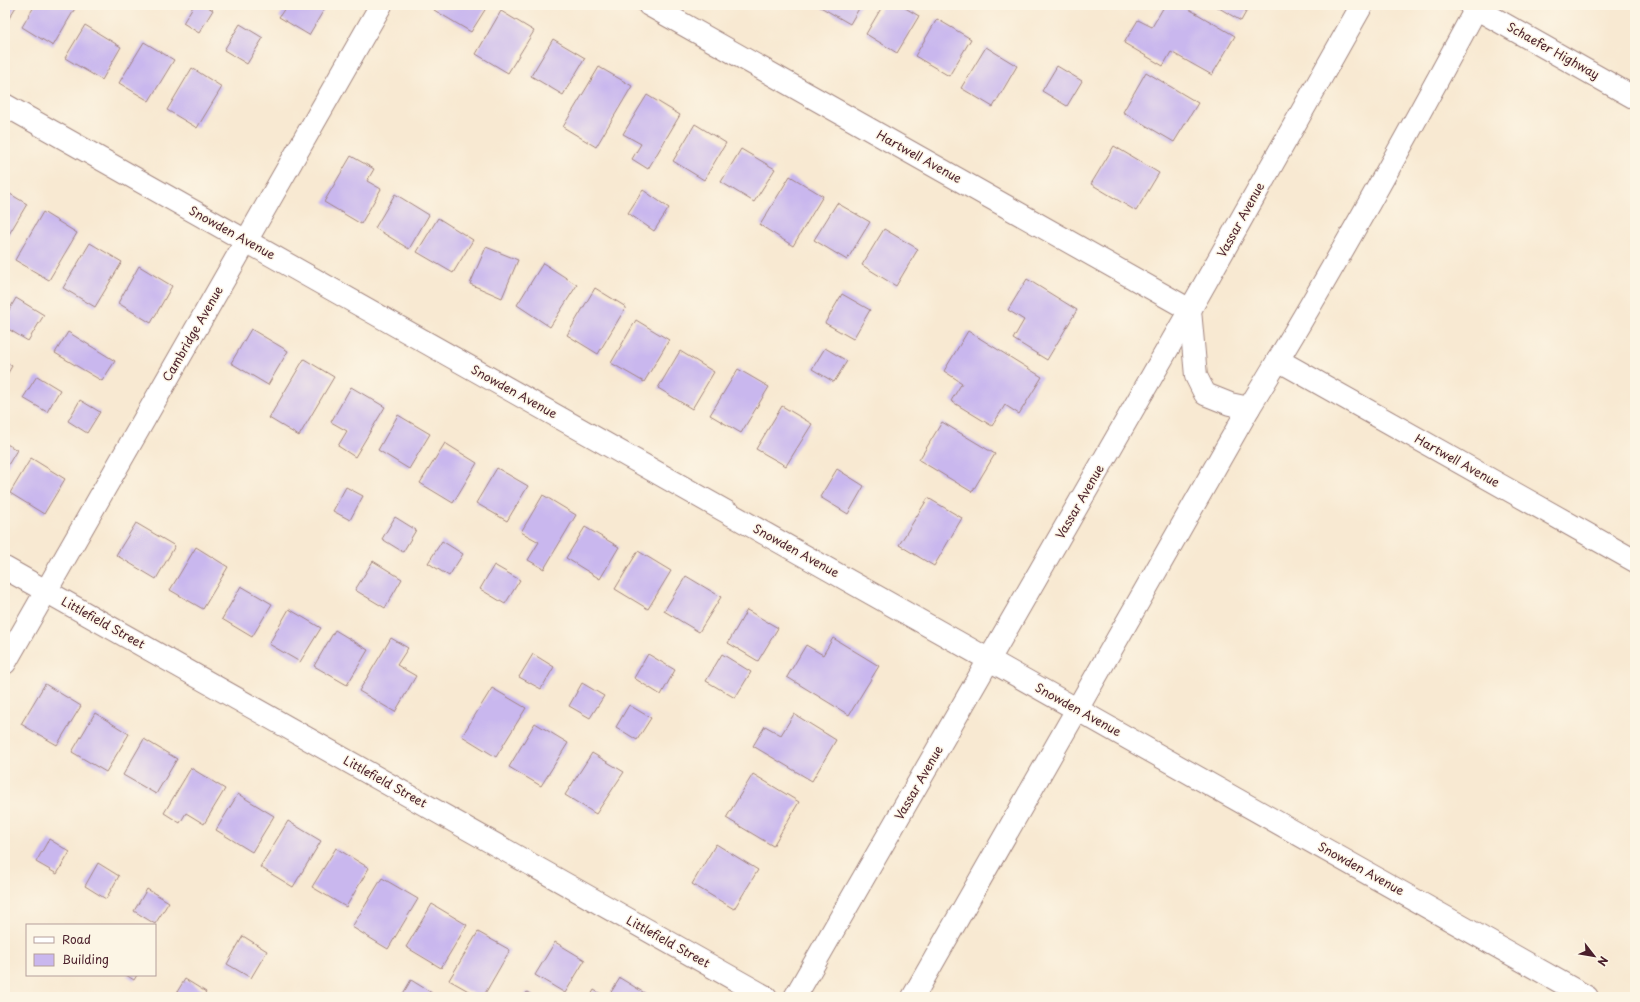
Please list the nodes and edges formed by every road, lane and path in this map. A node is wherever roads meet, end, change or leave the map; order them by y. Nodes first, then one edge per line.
1 (381, 5) edge
2 (649, 5) edge
3 (1362, 5) edge
4 (1475, 6) edge
5 (1635, 98) edge
6 (5, 105) edge
7 (246, 241) junction
8 (1190, 310) junction
9 (1278, 360) junction
10 (1249, 408) junction
11 (1635, 561) edge
12 (5, 568) edge
13 (46, 591) junction
14 (989, 660) junction
15 (5, 663) edge
16 (1078, 710) junction
17 (766, 997) edge
18 (796, 997) edge
19 (914, 997) edge
20 (1587, 997) edge

1 - 7 street, Cambridge Avenue
2 - 8 street, Hartwell Avenue
3 - 8 street, Vassar Avenue
4 - 5 street, Schaefer Highway
4 - 9 street
6 - 7 street, Snowden Avenue
7 - 13 street, Cambridge Avenue
7 - 14 street, Snowden Avenue
8 - 10 street
8 - 14 street, Vassar Avenue
9 - 10 street
9 - 11 street, Hartwell Avenue
10 - 16 street
12 - 13 street, Littlefield Street
13 - 15 street, Cambridge Avenue
13 - 17 street, Littlefield Street
14 - 16 street, Snowden Avenue
14 - 18 street, Vassar Avenue
16 - 19 street
16 - 20 street, Snowden Avenue

